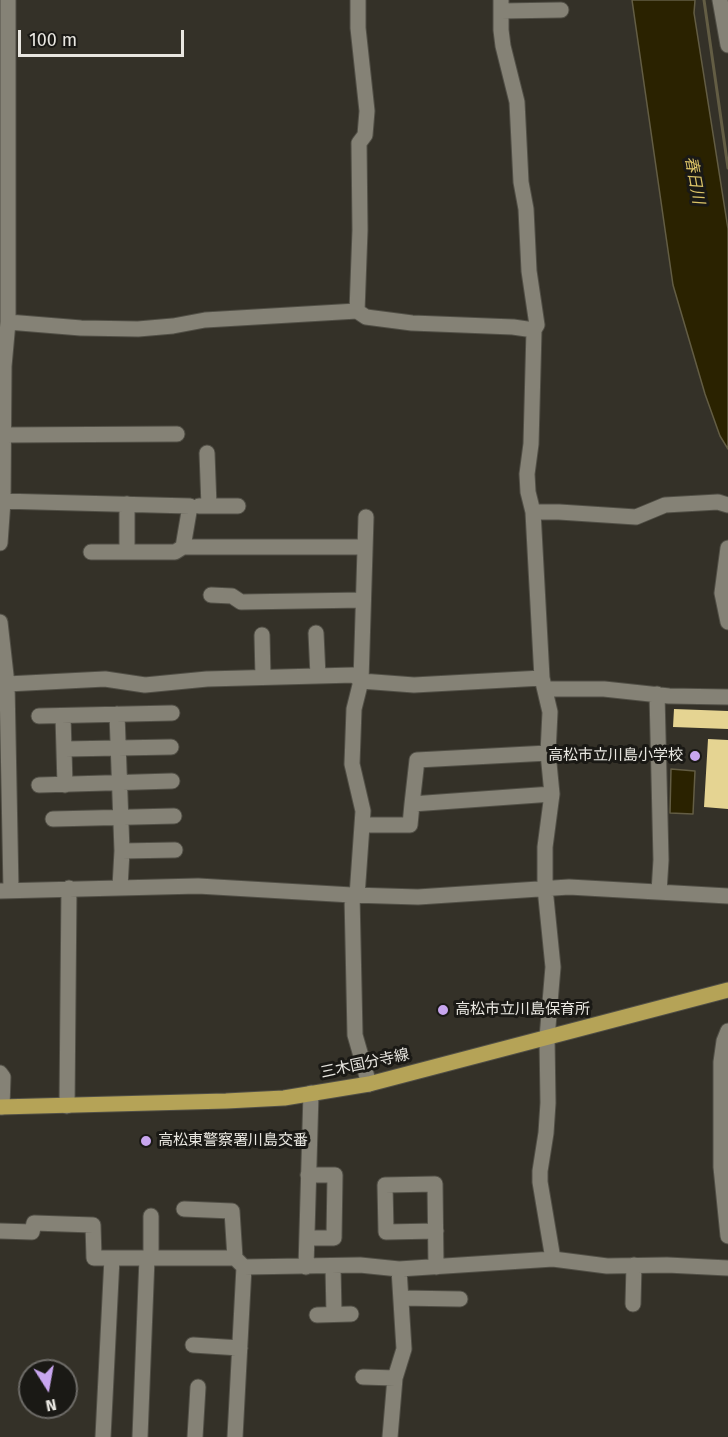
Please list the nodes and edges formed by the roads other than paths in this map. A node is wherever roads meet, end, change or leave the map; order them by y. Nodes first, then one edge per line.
1 (8, 0) edge
2 (358, 0) edge
3 (720, 0) edge
4 (501, 5) edge
5 (561, 10) dead end
6 (728, 45) edge
7 (4, 236) edge
8 (357, 311) junction
9 (5, 330) edge
10 (534, 330) junction
11 (177, 434) dead end
12 (3, 435) junction
13 (207, 453) dead end
14 (1, 501) edge
15 (127, 504) junction
16 (728, 505) edge
17 (190, 506) junction
18 (209, 506) junction
19 (238, 506) dead end
20 (533, 512) junction
21 (366, 517) dead end
22 (0, 543) edge
23 (183, 547) junction
24 (365, 547) junction
25 (728, 548) edge
26 (91, 552) dead end
27 (127, 552) junction
28 (211, 595) dead end
29 (363, 600) junction
30 (0, 622) edge
31 (728, 622) edge
32 (316, 633) dead end
33 (262, 635) dead end
34 (2, 646) edge
35 (318, 676) junction
36 (263, 677) junction
37 (361, 681) junction
38 (7, 684) junction
39 (543, 684) junction
40 (657, 694) junction
41 (728, 697) edge
42 (172, 712) dead end
43 (117, 714) junction
44 (39, 716) dead end
45 (63, 716) junction
46 (171, 747) dead end
47 (118, 748) junction
48 (65, 749) junction
49 (548, 753) junction
50 (172, 781) dead end
51 (119, 783) junction
52 (39, 785) dead end
53 (65, 785) junction
54 (552, 794) junction
55 (412, 804) junction
56 (174, 816) dead end
57 (120, 817) junction
58 (53, 819) dead end
59 (5, 820) edge
60 (362, 825) junction
61 (175, 850) dead end
62 (122, 851) junction
63 (120, 887) junction
64 (69, 888) junction
65 (546, 888) junction
66 (5, 891) edge
67 (659, 892) junction
68 (354, 895) junction
69 (728, 896) edge
70 (728, 990) edge
71 (728, 1031) edge
72 (547, 1038) junction
73 (0, 1073) edge
74 (369, 1084) junction
75 (310, 1093) junction
76 (68, 1106) junction
77 (1, 1107) edge
78 (309, 1175) junction
79 (184, 1209) dead end
80 (151, 1216) dead end
81 (0, 1231) edge
82 (436, 1231) junction
83 (728, 1236) edge
84 (307, 1238) junction
85 (112, 1258) junction
86 (149, 1258) junction
87 (554, 1259) junction
88 (239, 1263) junction
89 (634, 1265) junction
90 (333, 1266) junction
91 (306, 1267) junction
92 (436, 1267) junction
93 (728, 1268) edge
94 (399, 1269) junction
95 (401, 1298) junction
96 (460, 1299) dead end
97 (633, 1304) dead end
98 (334, 1314) junction
99 (351, 1314) dead end
100 (317, 1315) dead end
101 (193, 1345) dead end
102 (240, 1348) junction
103 (363, 1377) dead end
104 (395, 1377) junction
105 (198, 1387) dead end
106 (103, 1437) edge
107 (140, 1437) edge
108 (195, 1437) edge
109 (235, 1437) edge
110 (390, 1437) edge

1 - 7 street
2 - 8 street
3 - 6 street
4 - 5 street
4 - 10 street
7 - 9 street
8 - 9 street
8 - 10 street
9 - 12 street
10 - 20 street
11 - 12 street
12 - 14 street
13 - 18 street
14 - 15 street
14 - 22 street
15 - 17 street
15 - 27 street
16 - 20 street
17 - 18 street
17 - 23 street
18 - 19 street
20 - 39 street
21 - 24 street
23 - 24 street
23 - 27 street
24 - 29 street
25 - 31 street
26 - 27 street
28 - 29 street
29 - 37 street
30 - 34 street
32 - 35 street
33 - 36 street
34 - 38 street
35 - 36 street
35 - 37 street
36 - 38 street
37 - 39 street
37 - 60 street
38 - 59 street
39 - 40 street
39 - 49 street
40 - 41 street
40 - 67 street
42 - 43 street
43 - 45 street
43 - 47 street
44 - 45 street
45 - 48 street
46 - 47 street
47 - 48 street
47 - 51 street
48 - 53 street
49 - 54 street
49 - 55 street
50 - 51 street
51 - 53 street
51 - 57 street
52 - 53 street
54 - 55 street
54 - 65 street
55 - 60 street
56 - 57 street
57 - 58 street
57 - 62 street
59 - 66 street
60 - 68 street
61 - 62 street
62 - 63 street
63 - 64 street
63 - 68 street
64 - 66 street
64 - 76 street
65 - 67 street
65 - 68 street
65 - 72 street
67 - 69 street
68 - 74 street
70 - 72 main road, 三木国分寺線
71 - 83 street
72 - 74 main road, 三木国分寺線
72 - 87 street
73 - 77 street
74 - 75 main road, 三木国分寺線
75 - 76 main road, 三木国分寺線
75 - 78 street
76 - 77 main road, 三木国分寺線
78 - 84 street
78 - 84 street
79 - 88 street
80 - 86 street
81 - 85 street
82 - 82 street
82 - 92 street
84 - 91 street
85 - 86 street
85 - 106 street
86 - 88 street
86 - 107 street
87 - 89 street
87 - 92 street
88 - 91 street
88 - 102 street
89 - 93 street
89 - 97 street
90 - 91 street
90 - 94 street
90 - 98 street
92 - 94 street
94 - 95 street
95 - 96 street
95 - 104 street
98 - 99 street
98 - 100 street
101 - 102 street
102 - 109 street
103 - 104 street
104 - 110 street
105 - 108 street

